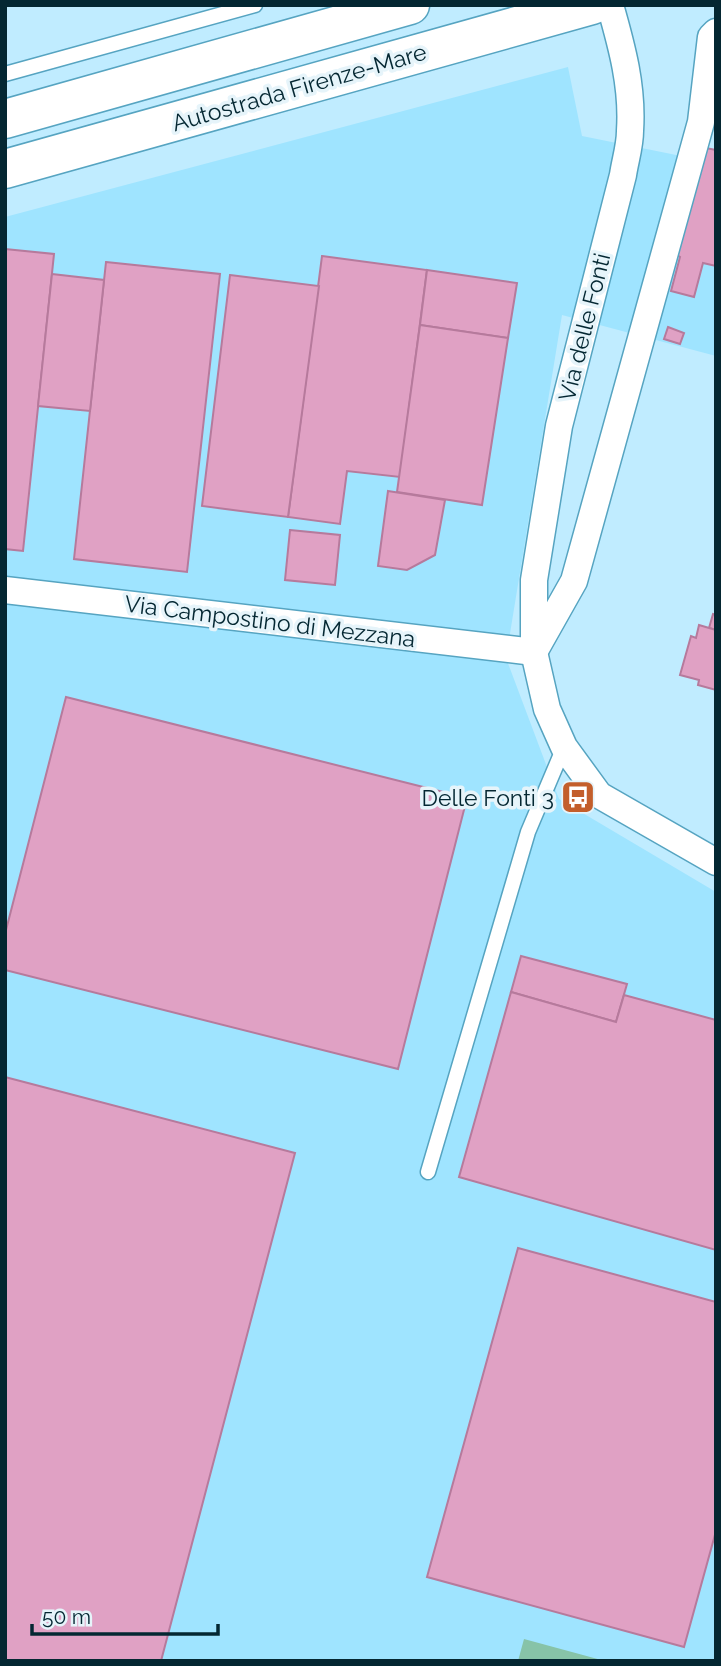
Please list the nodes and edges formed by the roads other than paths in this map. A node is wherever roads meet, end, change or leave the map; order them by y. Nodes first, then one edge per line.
1 (256, 5) edge
2 (410, 5) edge
3 (593, 5) edge
4 (610, 5) edge
5 (716, 32) edge
6 (5, 74) edge
7 (5, 119) edge
8 (5, 169) edge
9 (5, 590) edge
10 (534, 652) junction
11 (564, 747) junction
12 (716, 862) edge
13 (428, 1172) dead end

1 - 6 lane
2 - 7 highway
3 - 8 highway, Autostrada Firenze-Mare
4 - 10 street, Via delle Fonti
5 - 10 street
9 - 10 street, Via Campostino di Mezzana
10 - 11 street, Via delle Fonti
11 - 12 street, Via delle Fonti
11 - 13 lane

